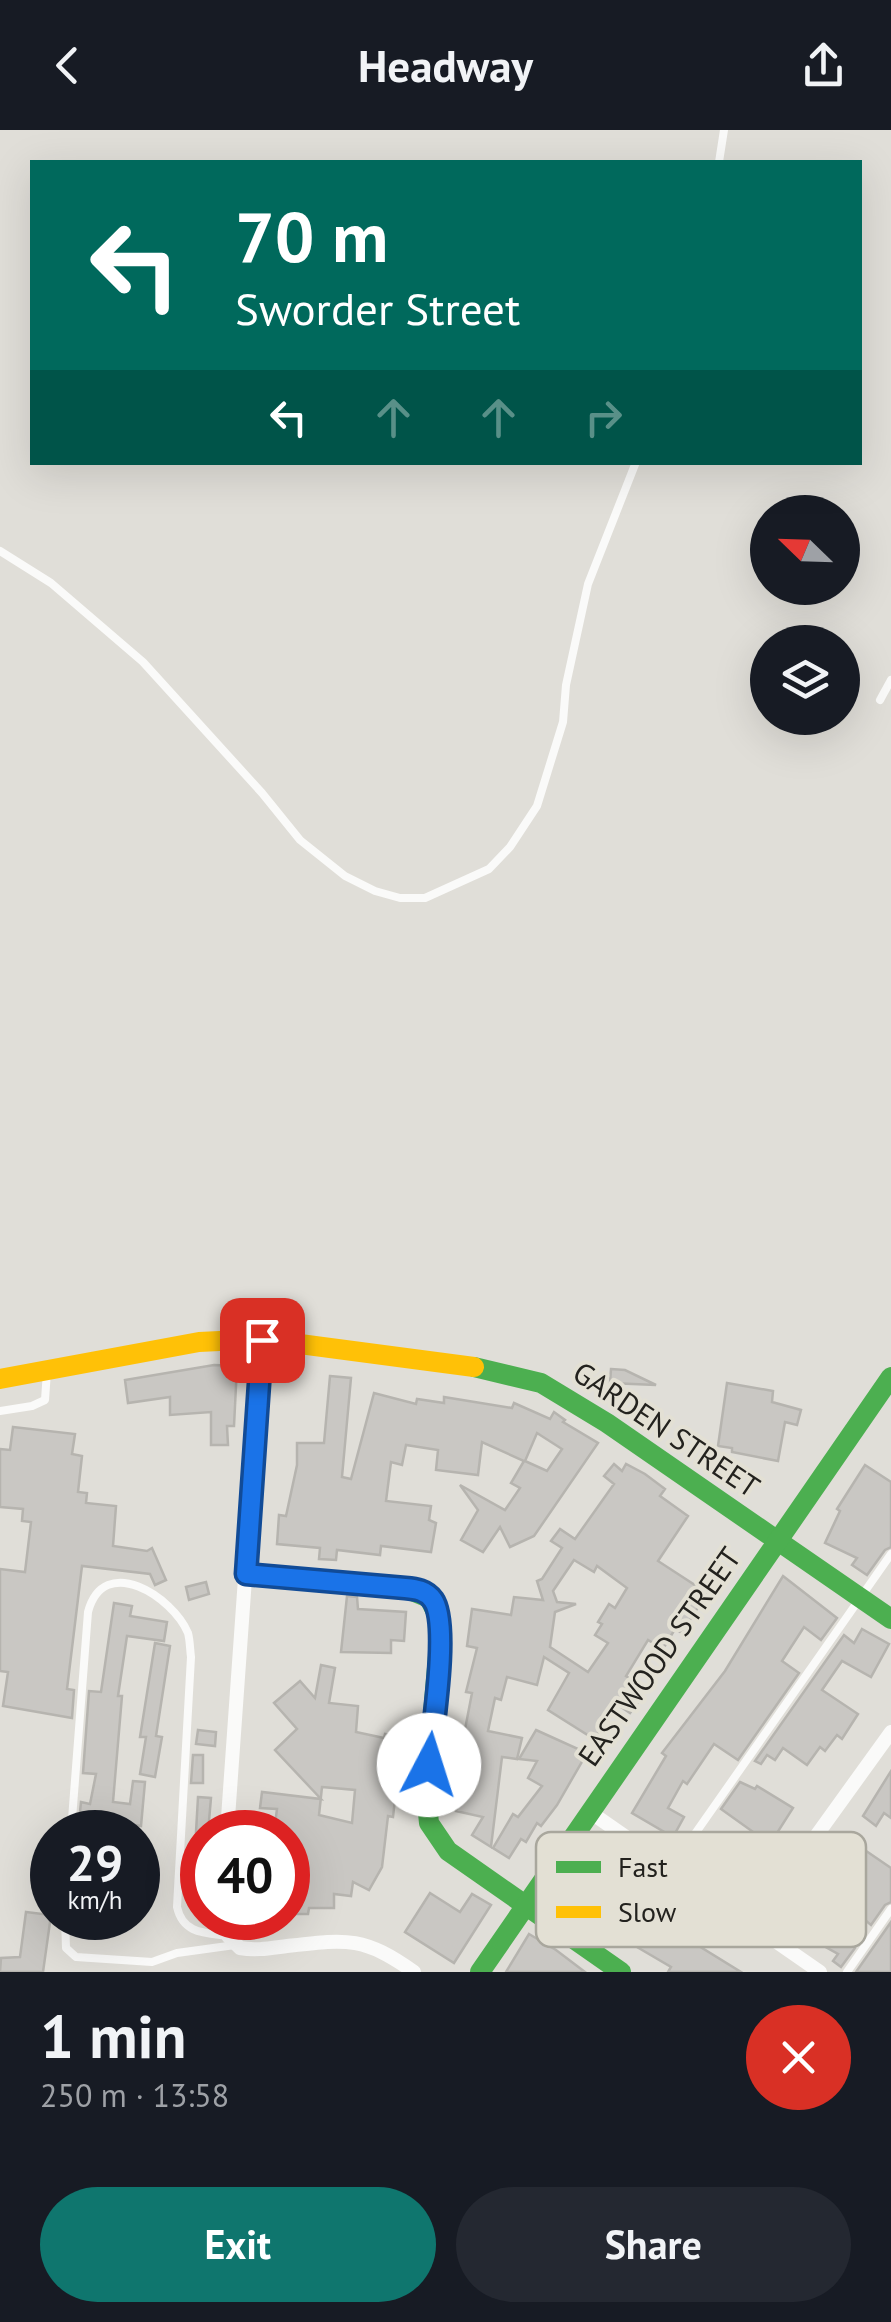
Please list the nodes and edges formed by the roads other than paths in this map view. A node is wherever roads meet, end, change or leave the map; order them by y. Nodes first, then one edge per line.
1 (724, 130) edge
2 (719, 160) edge
3 (635, 465) edge
4 (0, 552) edge
5 (891, 680) edge
6 (880, 700) dead end
7 (262, 1340) junction
8 (48, 1370) junction
9 (891, 1377) edge
10 (0, 1379) edge
11 (0, 1411) edge
12 (777, 1542) junction
13 (891, 1554) edge
14 (246, 1574) junction
15 (862, 1598) junction
16 (891, 1619) edge
17 (891, 1732) edge
18 (73, 1810) edge
19 (230, 1810) edge
20 (590, 1812) junction
21 (576, 1832) edge
22 (619, 1832) edge
23 (696, 1832) edge
24 (819, 1832) edge
25 (536, 1888) edge
26 (525, 1904) junction
27 (891, 1909) edge
28 (536, 1912) edge
29 (66, 1940) edge
30 (232, 1941) junction
31 (866, 1944) edge
32 (586, 1947) edge
33 (784, 1947) edge
34 (864, 1947) edge
35 (152, 1967) edge
36 (414, 1972) edge
37 (480, 1972) edge
38 (621, 1972) edge
39 (820, 1972) edge
40 (846, 1972) edge

1 - 2 lane
3 - 4 lane
5 - 6 lane
7 - 8 street, GARDEN STREET
7 - 12 street, GARDEN STREET
7 - 14 street
8 - 10 street, GARDEN STREET
8 - 11 lane
9 - 12 street, EASTWOOD STREET
12 - 15 street, GARDEN STREET
12 - 20 street, EASTWOOD STREET
13 - 15 lane
14 - 19 street
14 - 26 street
15 - 16 street, GARDEN STREET
15 - 23 lane
17 - 24 street
18 - 30 lane
20 - 21 street, EASTWOOD STREET
20 - 22 street
25 - 26 street, EASTWOOD STREET
26 - 28 street
26 - 37 street, EASTWOOD STREET
27 - 31 lane
29 - 35 lane
30 - 35 lane
30 - 36 street
32 - 38 street
33 - 39 street
34 - 40 lane

